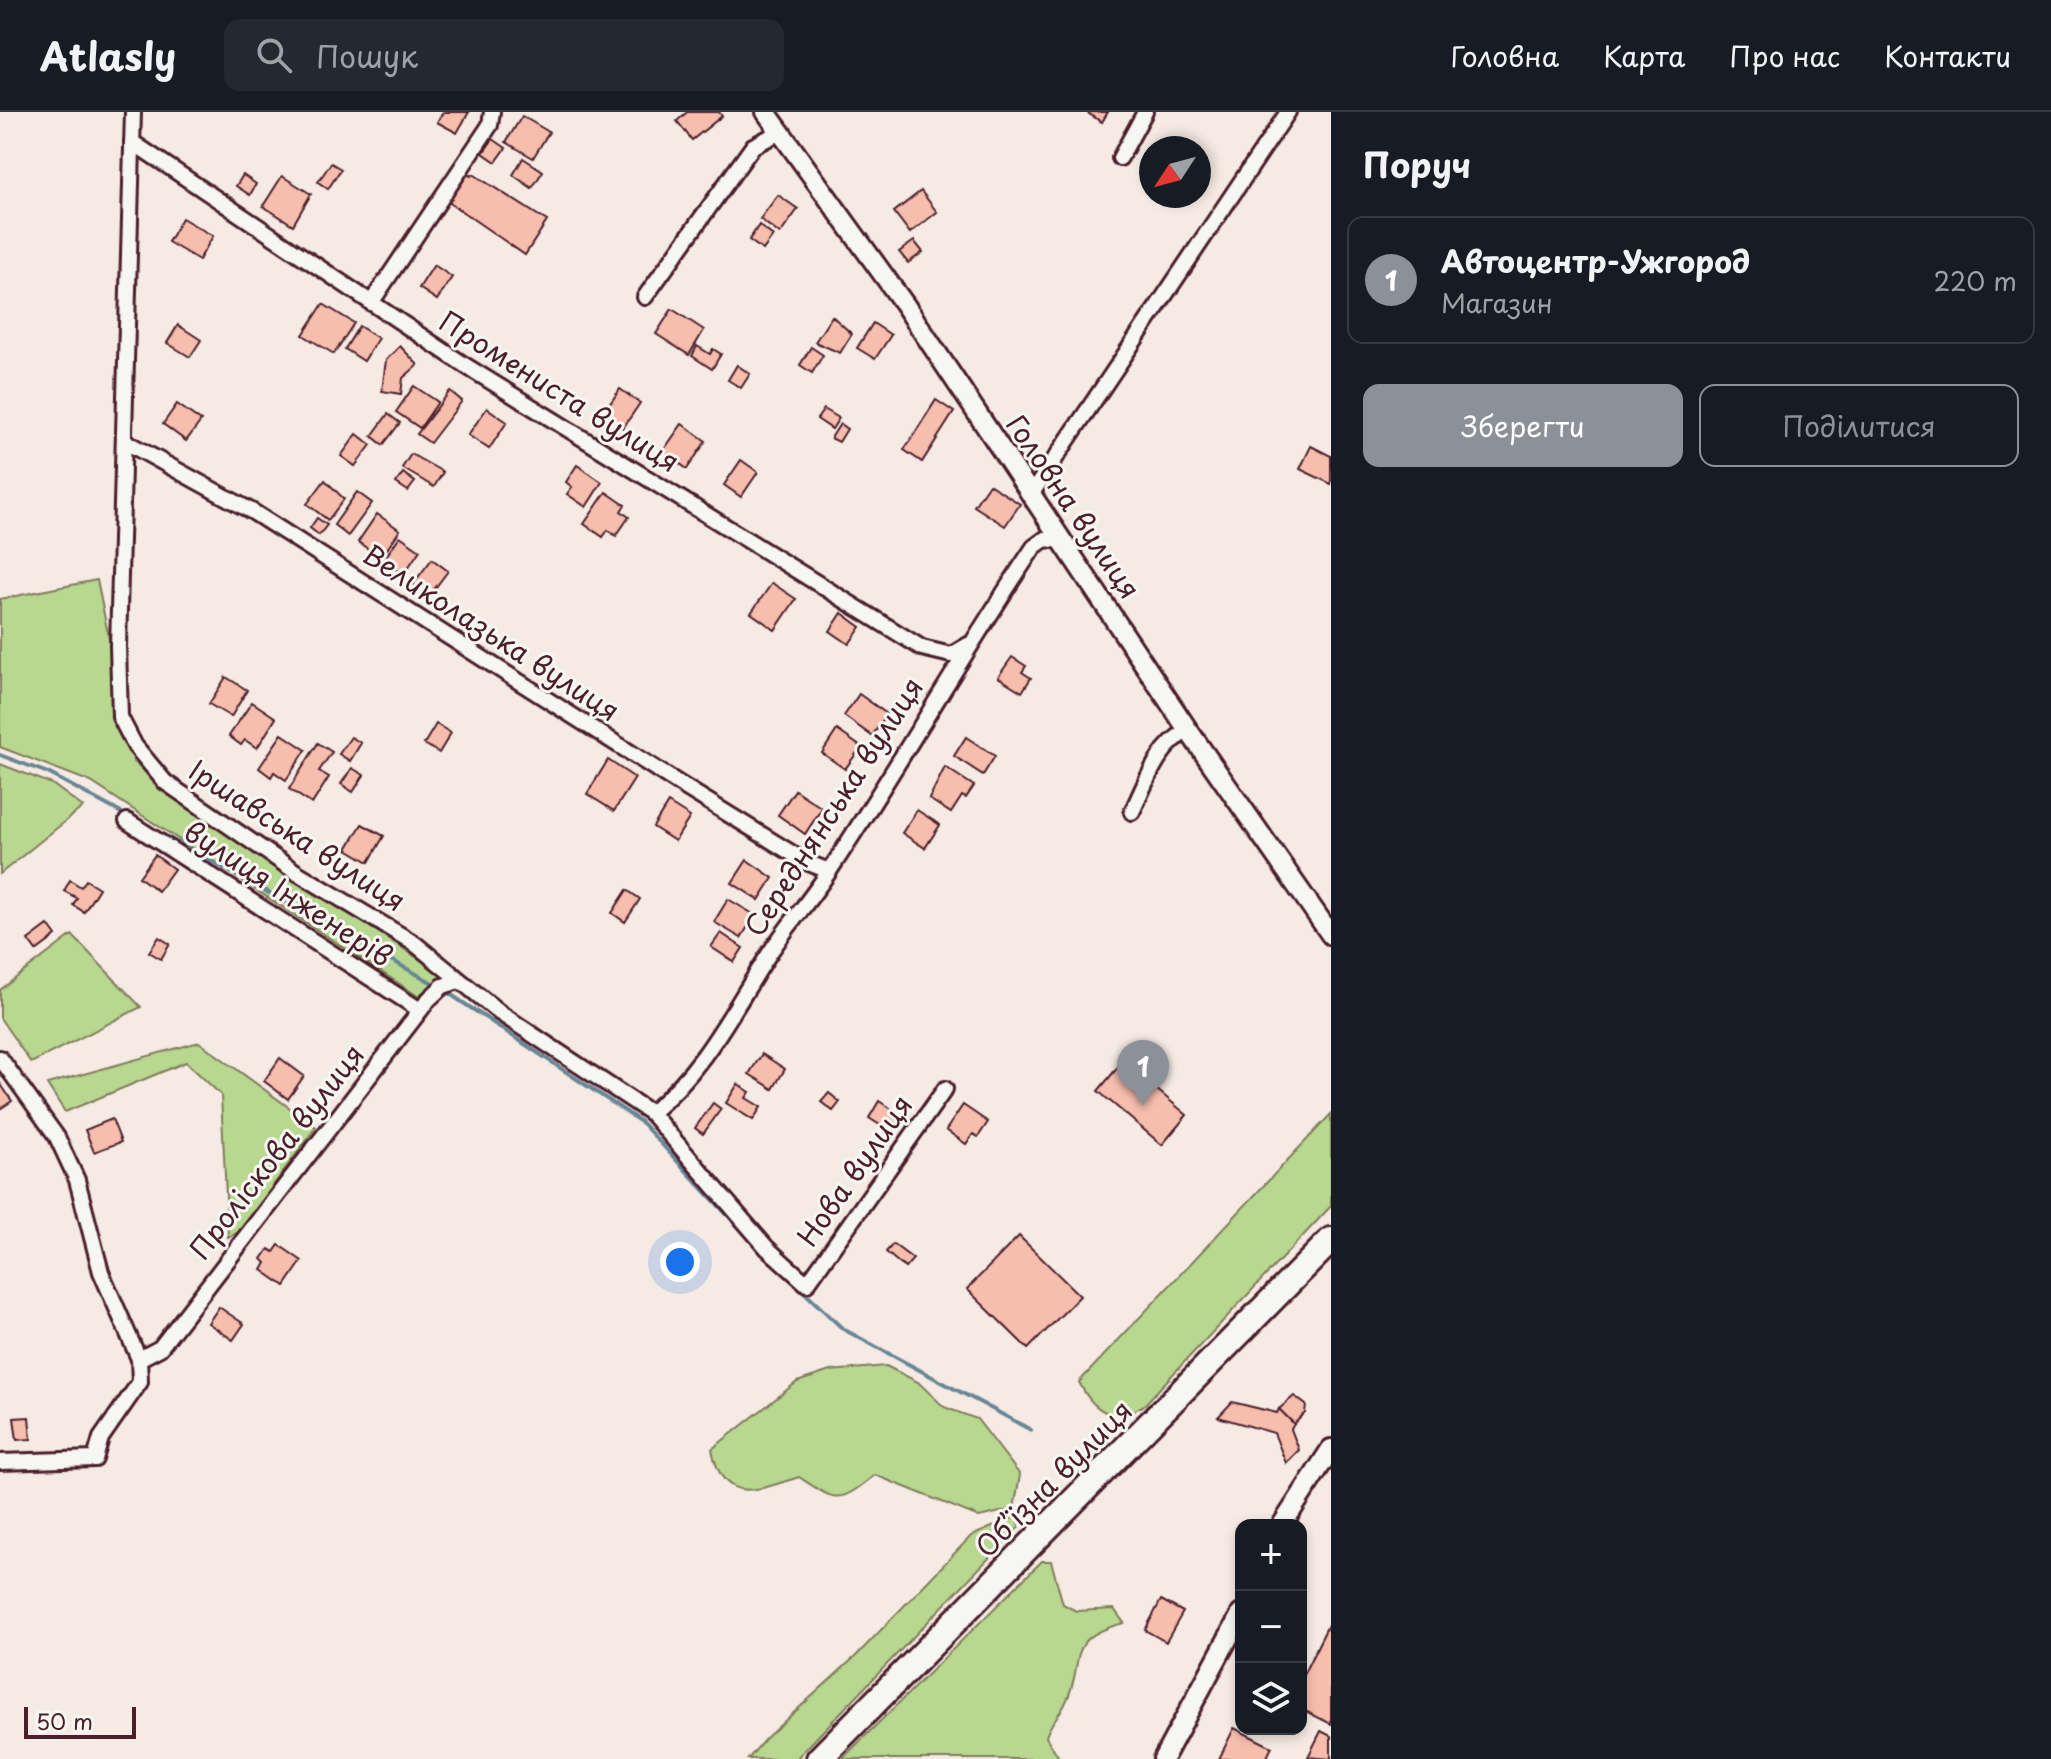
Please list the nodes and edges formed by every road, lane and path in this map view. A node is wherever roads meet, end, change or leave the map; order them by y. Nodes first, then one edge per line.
1 (133, 112) edge
2 (492, 112) edge
3 (766, 112) edge
4 (1145, 112) edge
5 (1288, 112) edge
6 (780, 132) junction
7 (132, 142) junction
8 (1120, 158) dead end
9 (645, 297) dead end
10 (371, 303) junction
11 (124, 441) junction
12 (1030, 496) junction
13 (1062, 541) junction
14 (968, 645) junction
15 (1188, 730) junction
16 (1132, 812) dead end
17 (127, 821) dead end
18 (829, 871) junction
19 (1331, 935) edge
20 (459, 981) junction
21 (420, 1010) junction
22 (0, 1058) edge
23 (945, 1089) dead end
24 (651, 1113) junction
25 (1331, 1240) edge
26 (807, 1284) joint
27 (139, 1359) junction
28 (1331, 1449) edge
29 (0, 1462) edge
30 (1286, 1519) edge
31 (1235, 1625) edge
32 (819, 1759) edge
33 (1163, 1759) edge

1 - 7 street, Іршавська вулиця
2 - 10 street
3 - 6 street, Головна вулиця
4 - 8 street
5 - 12 street
6 - 9 street
6 - 12 street, Головна вулиця
7 - 10 street, Промениста вулиця
7 - 11 street, Іршавська вулиця
10 - 14 street, Промениста вулиця
11 - 18 street, Великолазька вулиця
11 - 20 street, Іршавська вулиця
12 - 13 street, Головна вулиця
13 - 14 street, Середнянська вулиця
13 - 15 street, Головна вулиця
14 - 18 street, Середнянська вулиця
15 - 16 street
15 - 19 street, Головна вулиця
17 - 21 street, вулиця Інженерів
18 - 24 street, Середнянська вулиця
20 - 21 street, Проліскова вулиця
20 - 24 street, Іршавська вулиця
21 - 27 street, Проліскова вулиця
22 - 27 street
23 - 26 street, Нова вулиця
24 - 26 street, Іршавська вулиця
25 - 32 highway, Обʼїзна вулиця
27 - 29 street
28 - 30 street
31 - 33 street

